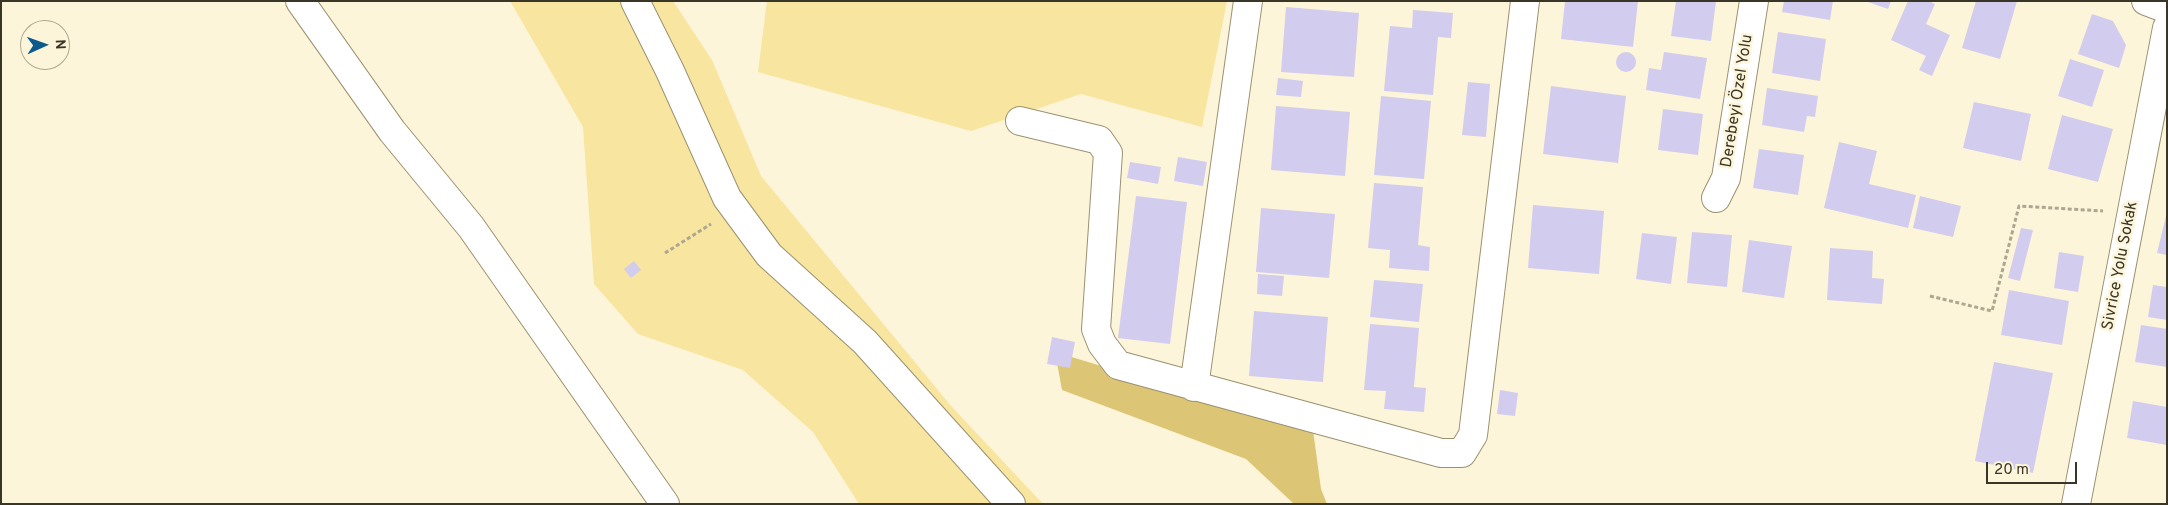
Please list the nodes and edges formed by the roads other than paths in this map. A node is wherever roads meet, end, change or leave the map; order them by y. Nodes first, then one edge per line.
1 (300, 1) edge
2 (635, 1) edge
3 (1248, 1) edge
4 (1525, 1) edge
5 (1754, 1) edge
6 (2146, 1) edge
7 (2167, 9) edge
8 (2167, 28) edge
9 (1020, 121) dead end
10 (1716, 198) dead end
11 (1194, 387) junction
12 (665, 504) edge
13 (1012, 504) edge
14 (2076, 504) edge

1 - 12 street
2 - 13 street
3 - 11 street
4 - 11 street
5 - 10 street, Derebeyi Özel Yolu
6 - 7 street
8 - 14 street, Sivrice Yolu Sokak
9 - 11 street

